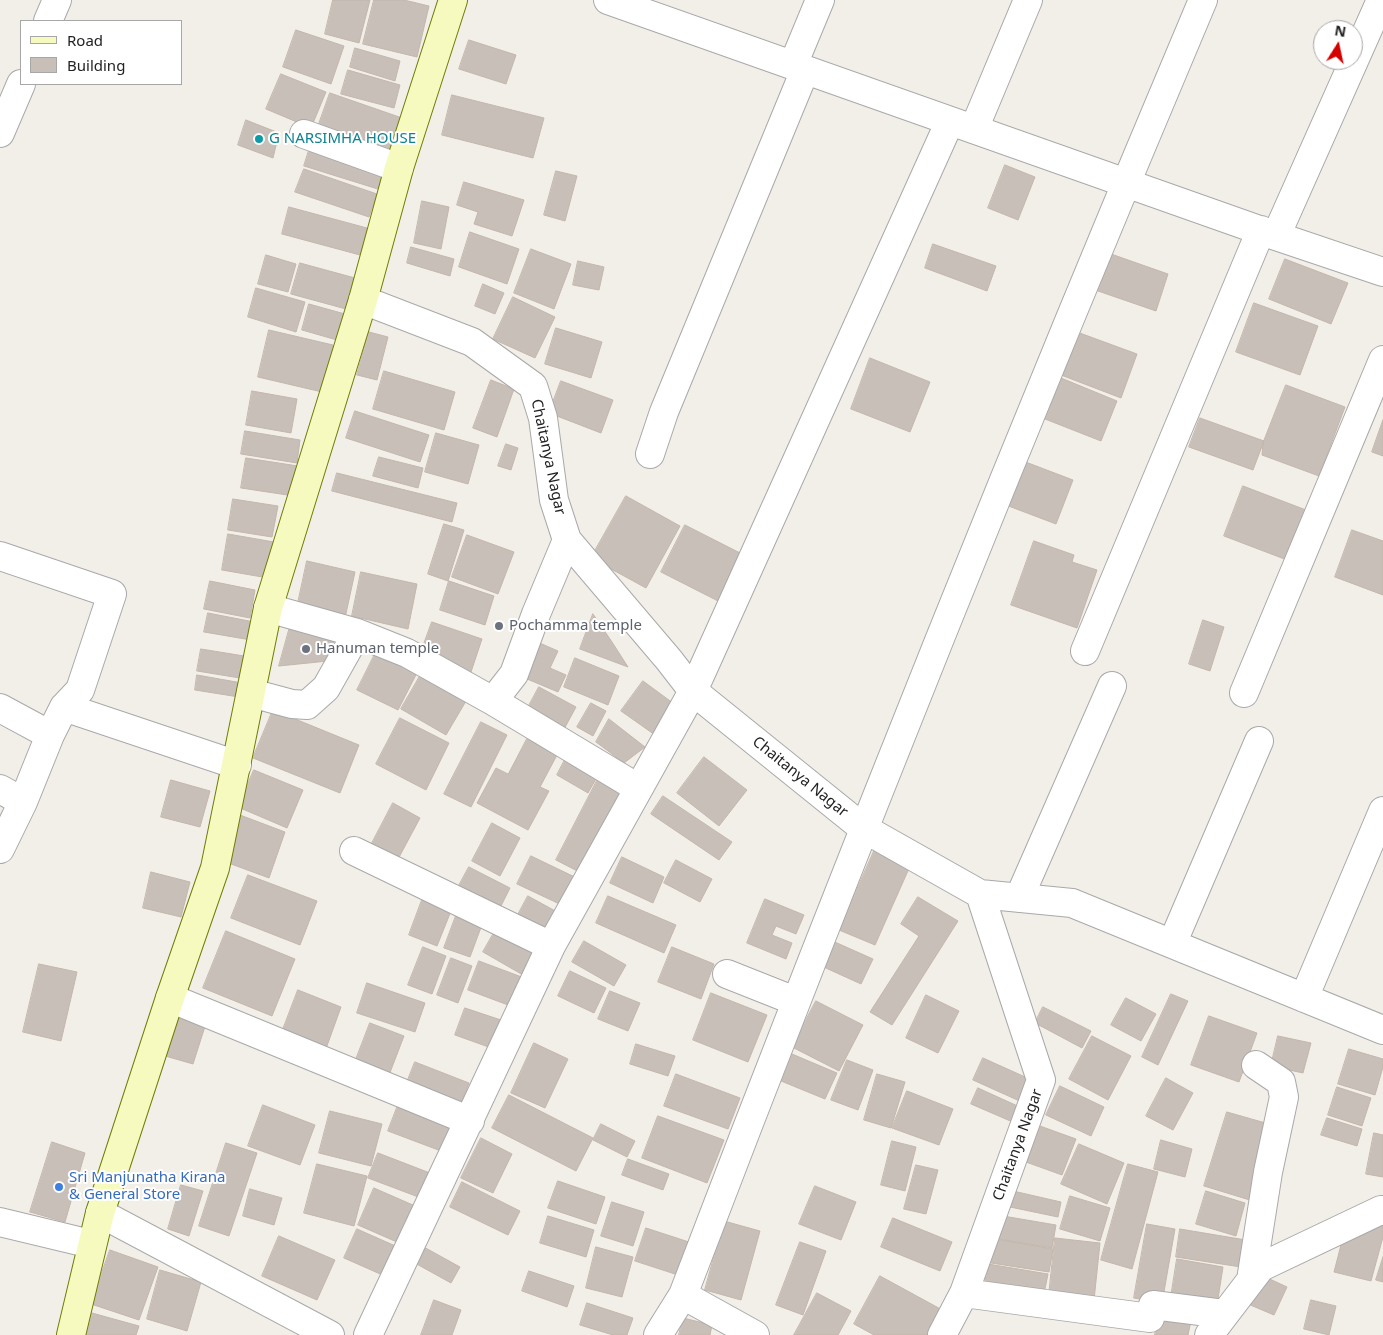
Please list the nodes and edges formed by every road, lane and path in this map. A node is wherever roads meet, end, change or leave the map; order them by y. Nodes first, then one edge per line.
1 (57, 0) edge
2 (453, 0) edge
3 (608, 0) edge
4 (820, 0) edge
5 (1028, 0) edge
6 (1203, 0) edge
7 (1380, 13) edge
8 (48, 20) edge
9 (799, 67) junction
10 (21, 85) edge
11 (962, 125) junction
12 (0, 133) edge
13 (304, 134) dead end
14 (399, 168) junction
15 (1126, 183) junction
16 (1269, 233) junction
17 (1383, 272) edge
18 (363, 300) junction
19 (1383, 360) edge
20 (650, 454) dead end
21 (567, 540) junction
22 (0, 556) edge
23 (268, 608) junction
24 (356, 633) junction
25 (1085, 651) dead end
26 (1112, 686) dead end
27 (693, 692) junction
28 (1244, 693) dead end
29 (251, 694) junction
30 (493, 701) junction
31 (64, 707) junction
32 (0, 708) edge
33 (50, 735) junction
34 (1259, 741) dead end
35 (237, 765) junction
36 (638, 788) junction
37 (11, 795) edge
38 (1383, 811) edge
39 (863, 828) junction
40 (0, 849) edge
41 (354, 851) dead end
42 (980, 894) junction
43 (1019, 898) junction
44 (1172, 944) junction
45 (551, 946) junction
46 (728, 974) dead end
47 (170, 998) junction
48 (1304, 998) junction
49 (795, 1001) junction
50 (1383, 1030) edge
51 (1256, 1064) dead end
52 (470, 1121) junction
53 (1383, 1211) edge
54 (100, 1214) junction
55 (0, 1222) edge
56 (91, 1244) junction
57 (1251, 1280) junction
58 (964, 1294) junction
59 (683, 1295) junction
60 (1216, 1324) edge
61 (71, 1335) edge
62 (330, 1335) edge
63 (368, 1335) edge
64 (658, 1335) edge
65 (755, 1335) edge
66 (942, 1335) edge

1 - 8 street
2 - 14 street
3 - 9 street
4 - 9 street
5 - 11 street
6 - 15 street
7 - 16 street
9 - 11 street
9 - 20 street
10 - 12 street
11 - 15 street
11 - 27 street
13 - 14 street
14 - 18 street
15 - 16 street
15 - 39 street
16 - 17 street
16 - 25 street
18 - 21 street, Chaitanya Nagar
18 - 23 street
19 - 28 street
21 - 27 street, Chaitanya Nagar
21 - 30 street
22 - 31 street
23 - 24 street
23 - 29 street
24 - 29 street
24 - 30 street
26 - 43 street
27 - 36 street
27 - 39 street, Chaitanya Nagar
29 - 35 street
30 - 36 street
31 - 33 street
31 - 35 street
32 - 33 street
33 - 37 street
34 - 44 street
35 - 47 street
36 - 45 street
37 - 40 street
38 - 48 street
39 - 42 street, Chaitanya Nagar
39 - 49 street
41 - 45 street
42 - 43 street
42 - 58 street, Chaitanya Nagar
43 - 44 street
44 - 48 street
45 - 52 street
46 - 49 street
47 - 52 street
47 - 54 street
48 - 50 street
49 - 59 street
51 - 57 street
52 - 63 street
53 - 57 street
54 - 56 street
54 - 62 street
55 - 56 street
56 - 61 street
57 - 60 street
58 - 60 street
58 - 66 street, Chaitanya Nagar
59 - 64 street
59 - 65 street

